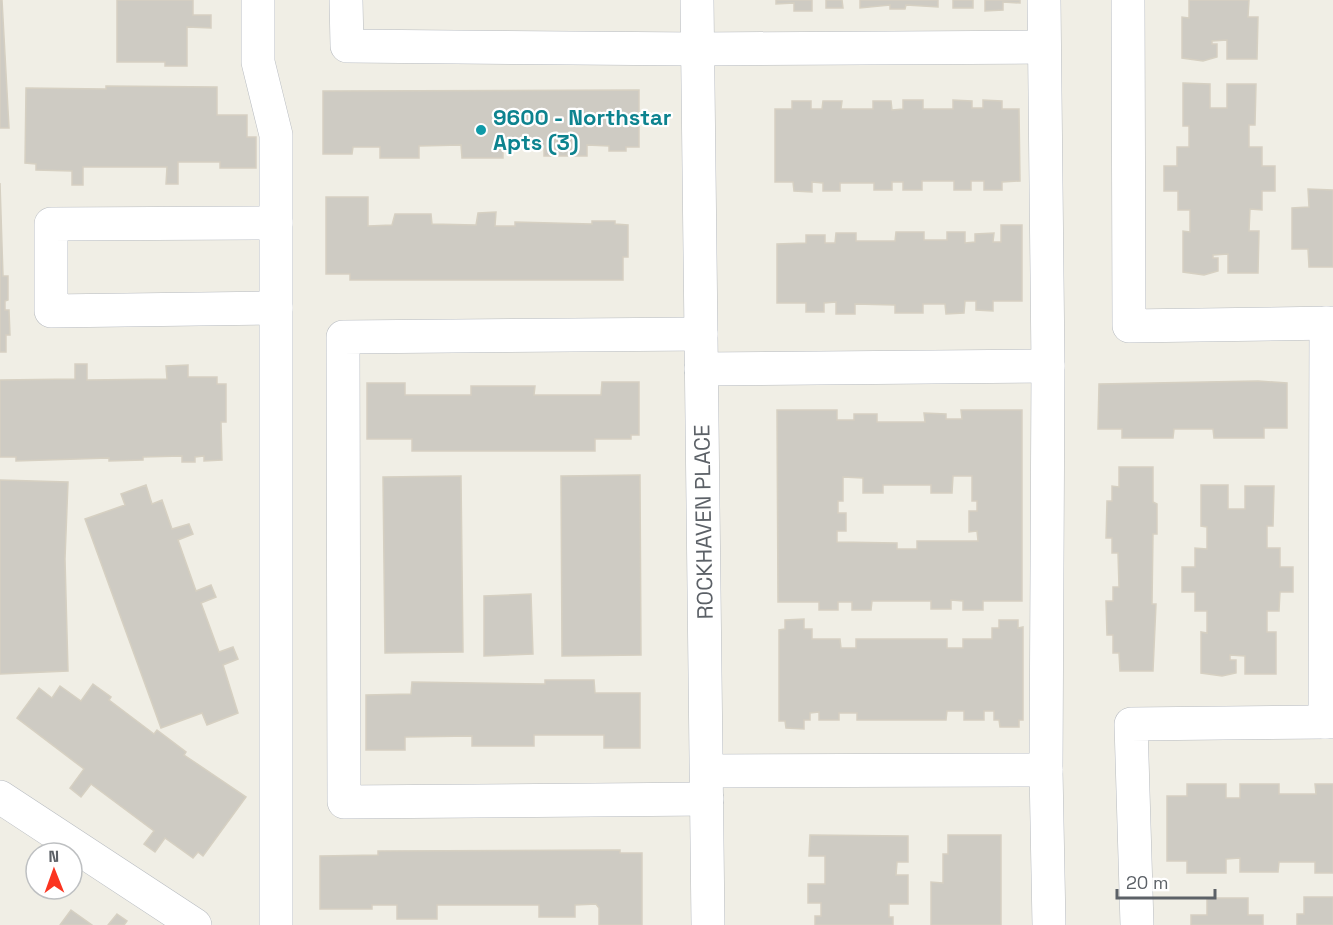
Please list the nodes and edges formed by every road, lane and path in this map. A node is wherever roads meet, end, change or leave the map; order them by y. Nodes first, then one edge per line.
1 (258, 0) edge
2 (346, 0) edge
3 (697, 0) edge
4 (1044, 0) edge
5 (1128, 0) edge
6 (1044, 47) junction
7 (697, 49) junction
8 (276, 223) junction
9 (276, 308) junction
10 (1329, 323) edge
11 (701, 334) junction
12 (1048, 366) junction
13 (701, 369) junction
14 (1329, 722) edge
15 (1046, 770) junction
16 (706, 785) junction
17 (0, 797) edge
18 (195, 925) edge
19 (276, 925) edge
20 (708, 925) edge
21 (1049, 925) edge
22 (1137, 925) edge

1 - 8 lane
2 - 7 lane
3 - 7 lane, ROCKHAVEN PLACE
4 - 6 lane
5 - 10 lane
6 - 7 lane
6 - 12 lane
7 - 11 lane, ROCKHAVEN PLACE
8 - 9 lane
8 - 9 lane
9 - 19 lane
10 - 14 lane
11 - 13 lane, ROCKHAVEN PLACE
11 - 16 lane
12 - 13 lane
12 - 15 lane
13 - 16 lane, ROCKHAVEN PLACE
14 - 22 lane
15 - 16 lane
15 - 21 lane
16 - 20 lane, ROCKHAVEN PLACE
17 - 18 lane

